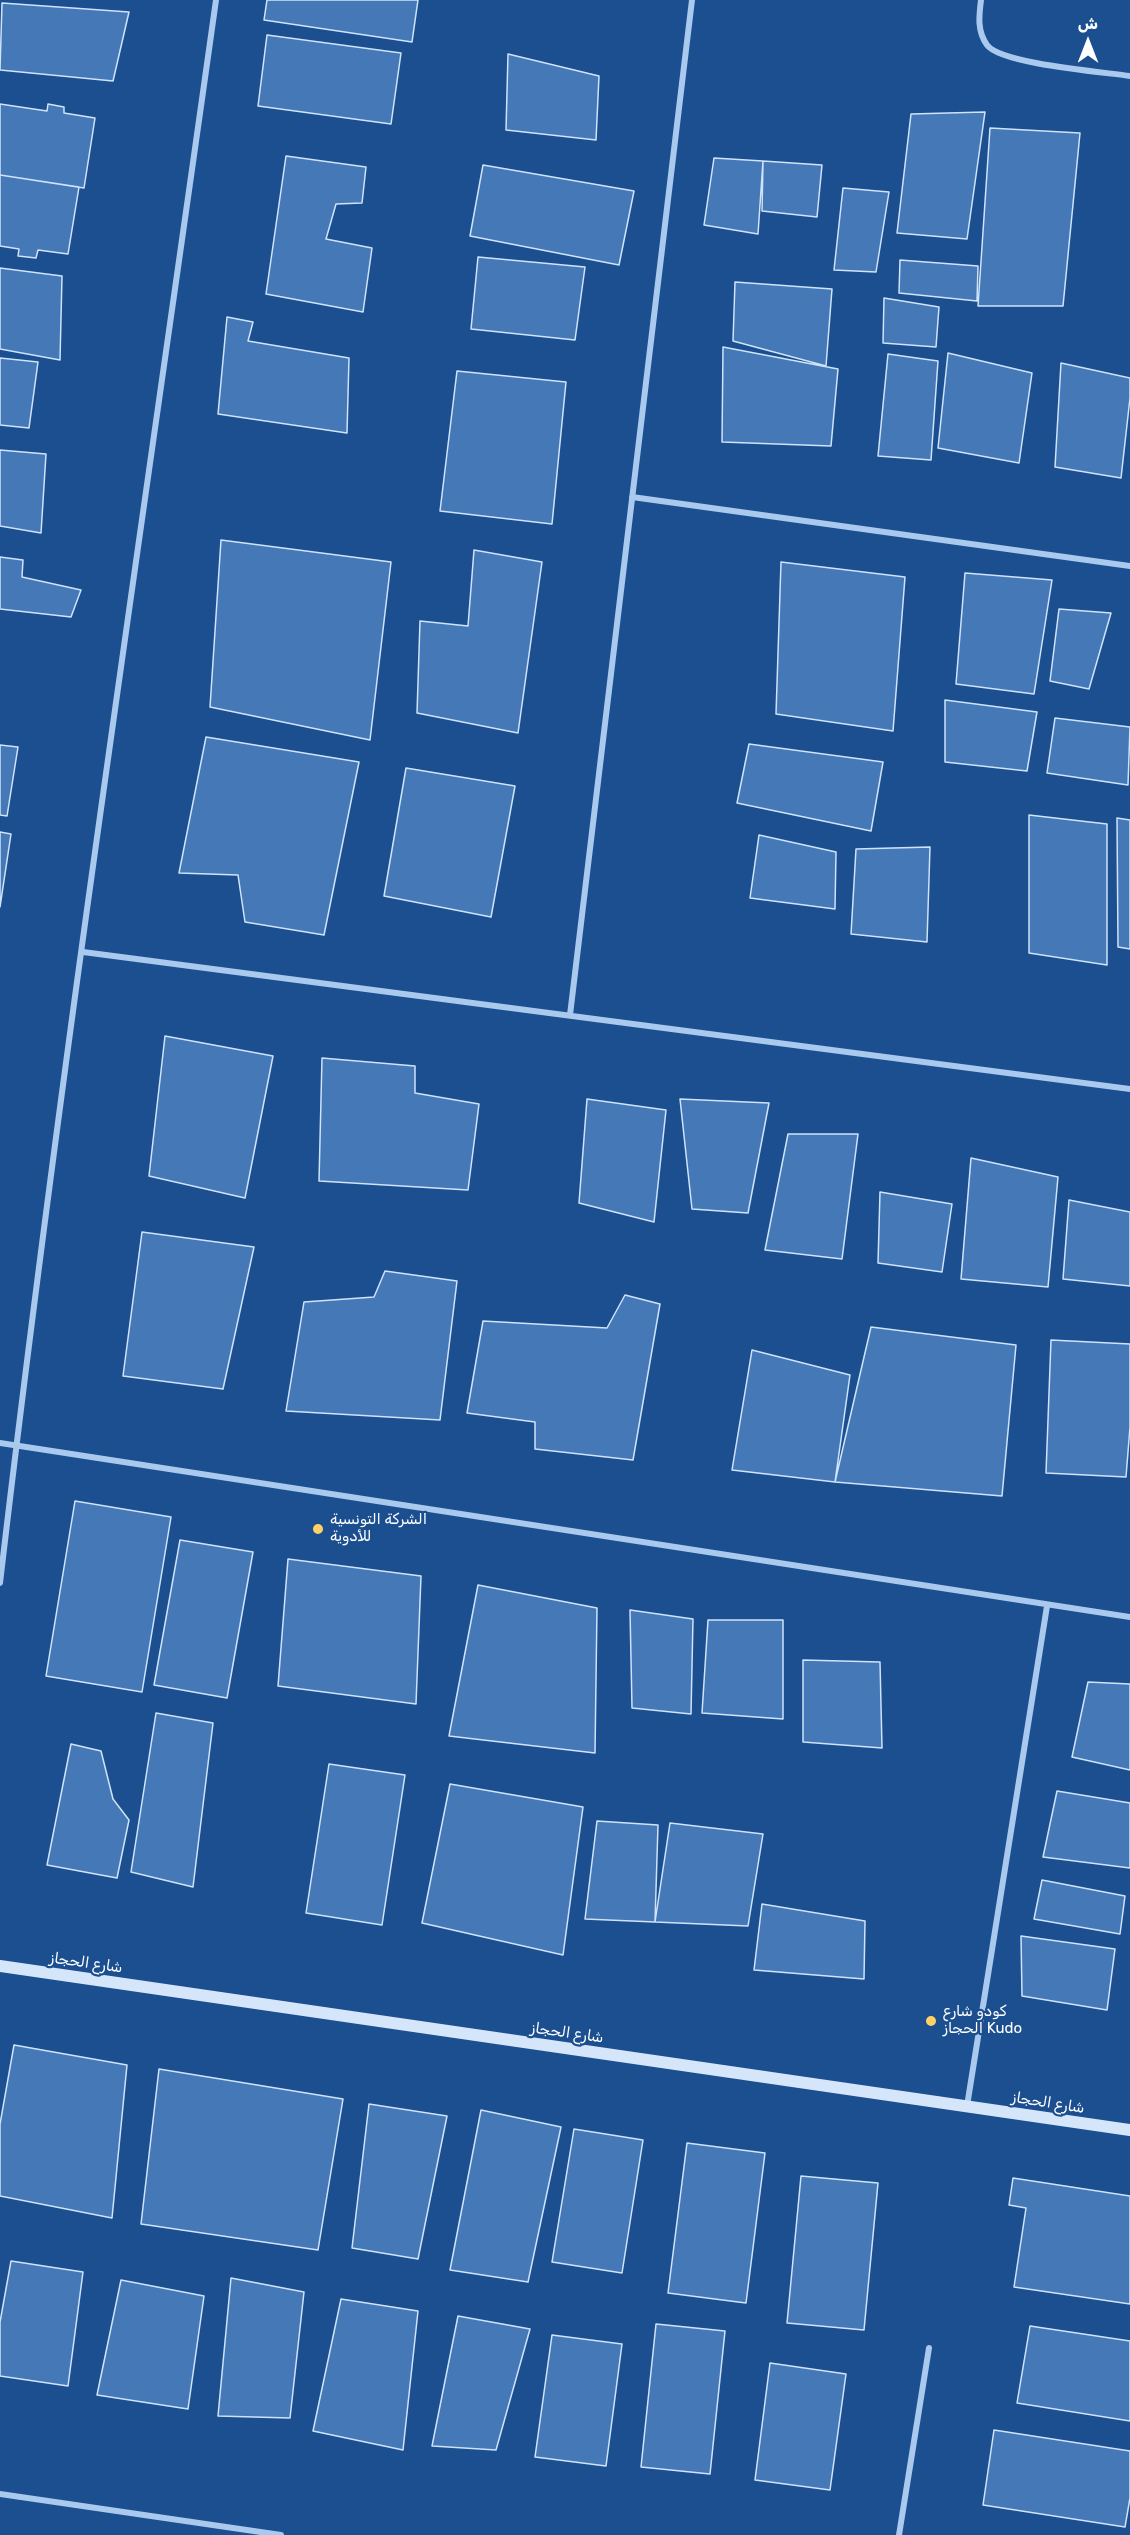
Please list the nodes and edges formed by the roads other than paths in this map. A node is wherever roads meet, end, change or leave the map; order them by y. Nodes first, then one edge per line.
1 (216, 0) edge
2 (692, 0) edge
3 (981, 0) edge
4 (1130, 76) edge
5 (632, 496) junction
6 (1130, 566) edge
7 (83, 952) junction
8 (570, 1015) junction
9 (1130, 1089) edge
10 (0, 1443) edge
11 (16, 1446) junction
12 (0, 1583) edge
13 (1047, 1606) junction
14 (1130, 1617) edge
15 (0, 1966) edge
16 (967, 2106) junction
17 (1130, 2130) edge
18 (929, 2348) dead end
19 (0, 2494) edge
20 (281, 2535) edge
21 (899, 2535) edge

1 - 7 street
2 - 5 street
3 - 4 street
5 - 6 street
5 - 8 street
7 - 8 street
7 - 11 street
8 - 9 street
10 - 11 street
11 - 12 street
11 - 13 street
13 - 14 street
13 - 16 street
15 - 16 main road, شارع الحجاز
16 - 17 main road, شارع الحجاز
18 - 21 street
19 - 20 street

